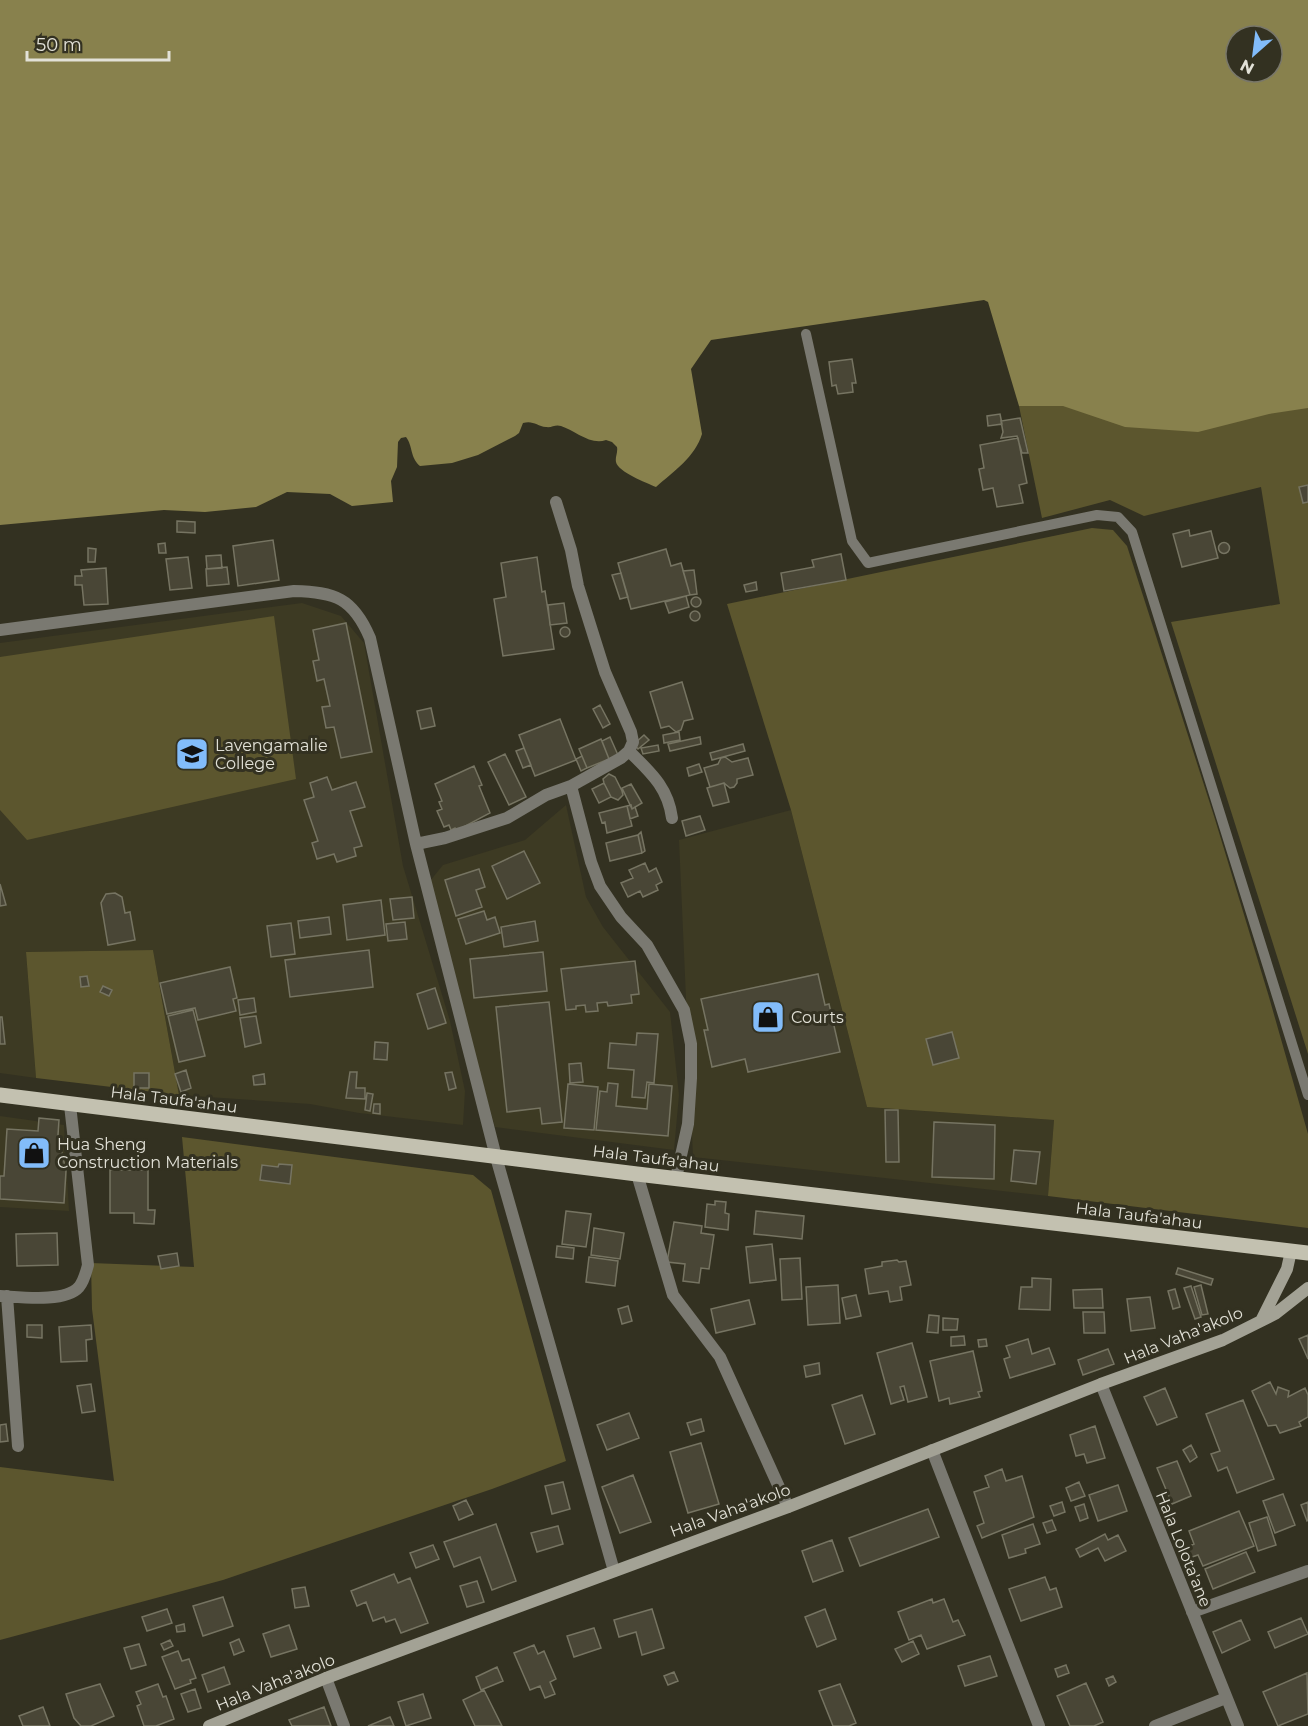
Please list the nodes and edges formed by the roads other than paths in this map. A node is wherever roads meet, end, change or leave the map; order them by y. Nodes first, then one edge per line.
1 (806, 334) dead end
2 (556, 502) dead end
3 (0, 630) edge
4 (629, 751) junction
5 (571, 786) junction
6 (672, 818) dead end
7 (416, 844) junction
8 (0, 1095) edge
9 (1308, 1095) edge
10 (70, 1105) junction
11 (496, 1157) junction
12 (637, 1174) junction
13 (676, 1178) junction
14 (1292, 1251) junction
15 (1308, 1253) edge
16 (1308, 1288) edge
17 (4, 1296) edge
18 (1261, 1321) junction
19 (1101, 1384) junction
20 (18, 1446) dead end
21 (932, 1450) junction
22 (788, 1507) junction
23 (614, 1571) junction
24 (1308, 1571) edge
25 (1192, 1612) junction
26 (326, 1678) junction
27 (1226, 1698) junction
28 (209, 1726) edge
29 (344, 1726) edge
30 (1039, 1726) edge
31 (1155, 1726) edge
32 (1238, 1726) edge

1 - 9 lane
2 - 4 street
3 - 7 street
4 - 5 street
4 - 6 street
5 - 7 street
5 - 13 street
7 - 11 street
8 - 10 main road, Hala Taufa'ahau
10 - 11 main road, Hala Taufa'ahau
10 - 17 street
11 - 12 main road, Hala Taufa'ahau
11 - 23 street
12 - 13 main road, Hala Taufa'ahau
12 - 22 street
13 - 14 main road, Hala Taufa'ahau
14 - 15 main road, Hala Taufa'ahau
14 - 18 main road, Hala Vaha'akolo
16 - 18 main road, Hala Vaha'akolo
17 - 20 street
18 - 19 main road, Hala Vaha'akolo
19 - 21 main road, Hala Vaha'akolo
19 - 25 street, Hala Lolota'ane
21 - 22 main road, Hala Vaha'akolo
21 - 30 street
22 - 23 main road, Hala Vaha'akolo
23 - 26 main road, Hala Vaha'akolo
24 - 25 street
25 - 27 street, Hala Lolota'ane
26 - 28 main road, Hala Vaha'akolo
26 - 29 street
27 - 31 street
27 - 32 street, Hala Lolota'ane

